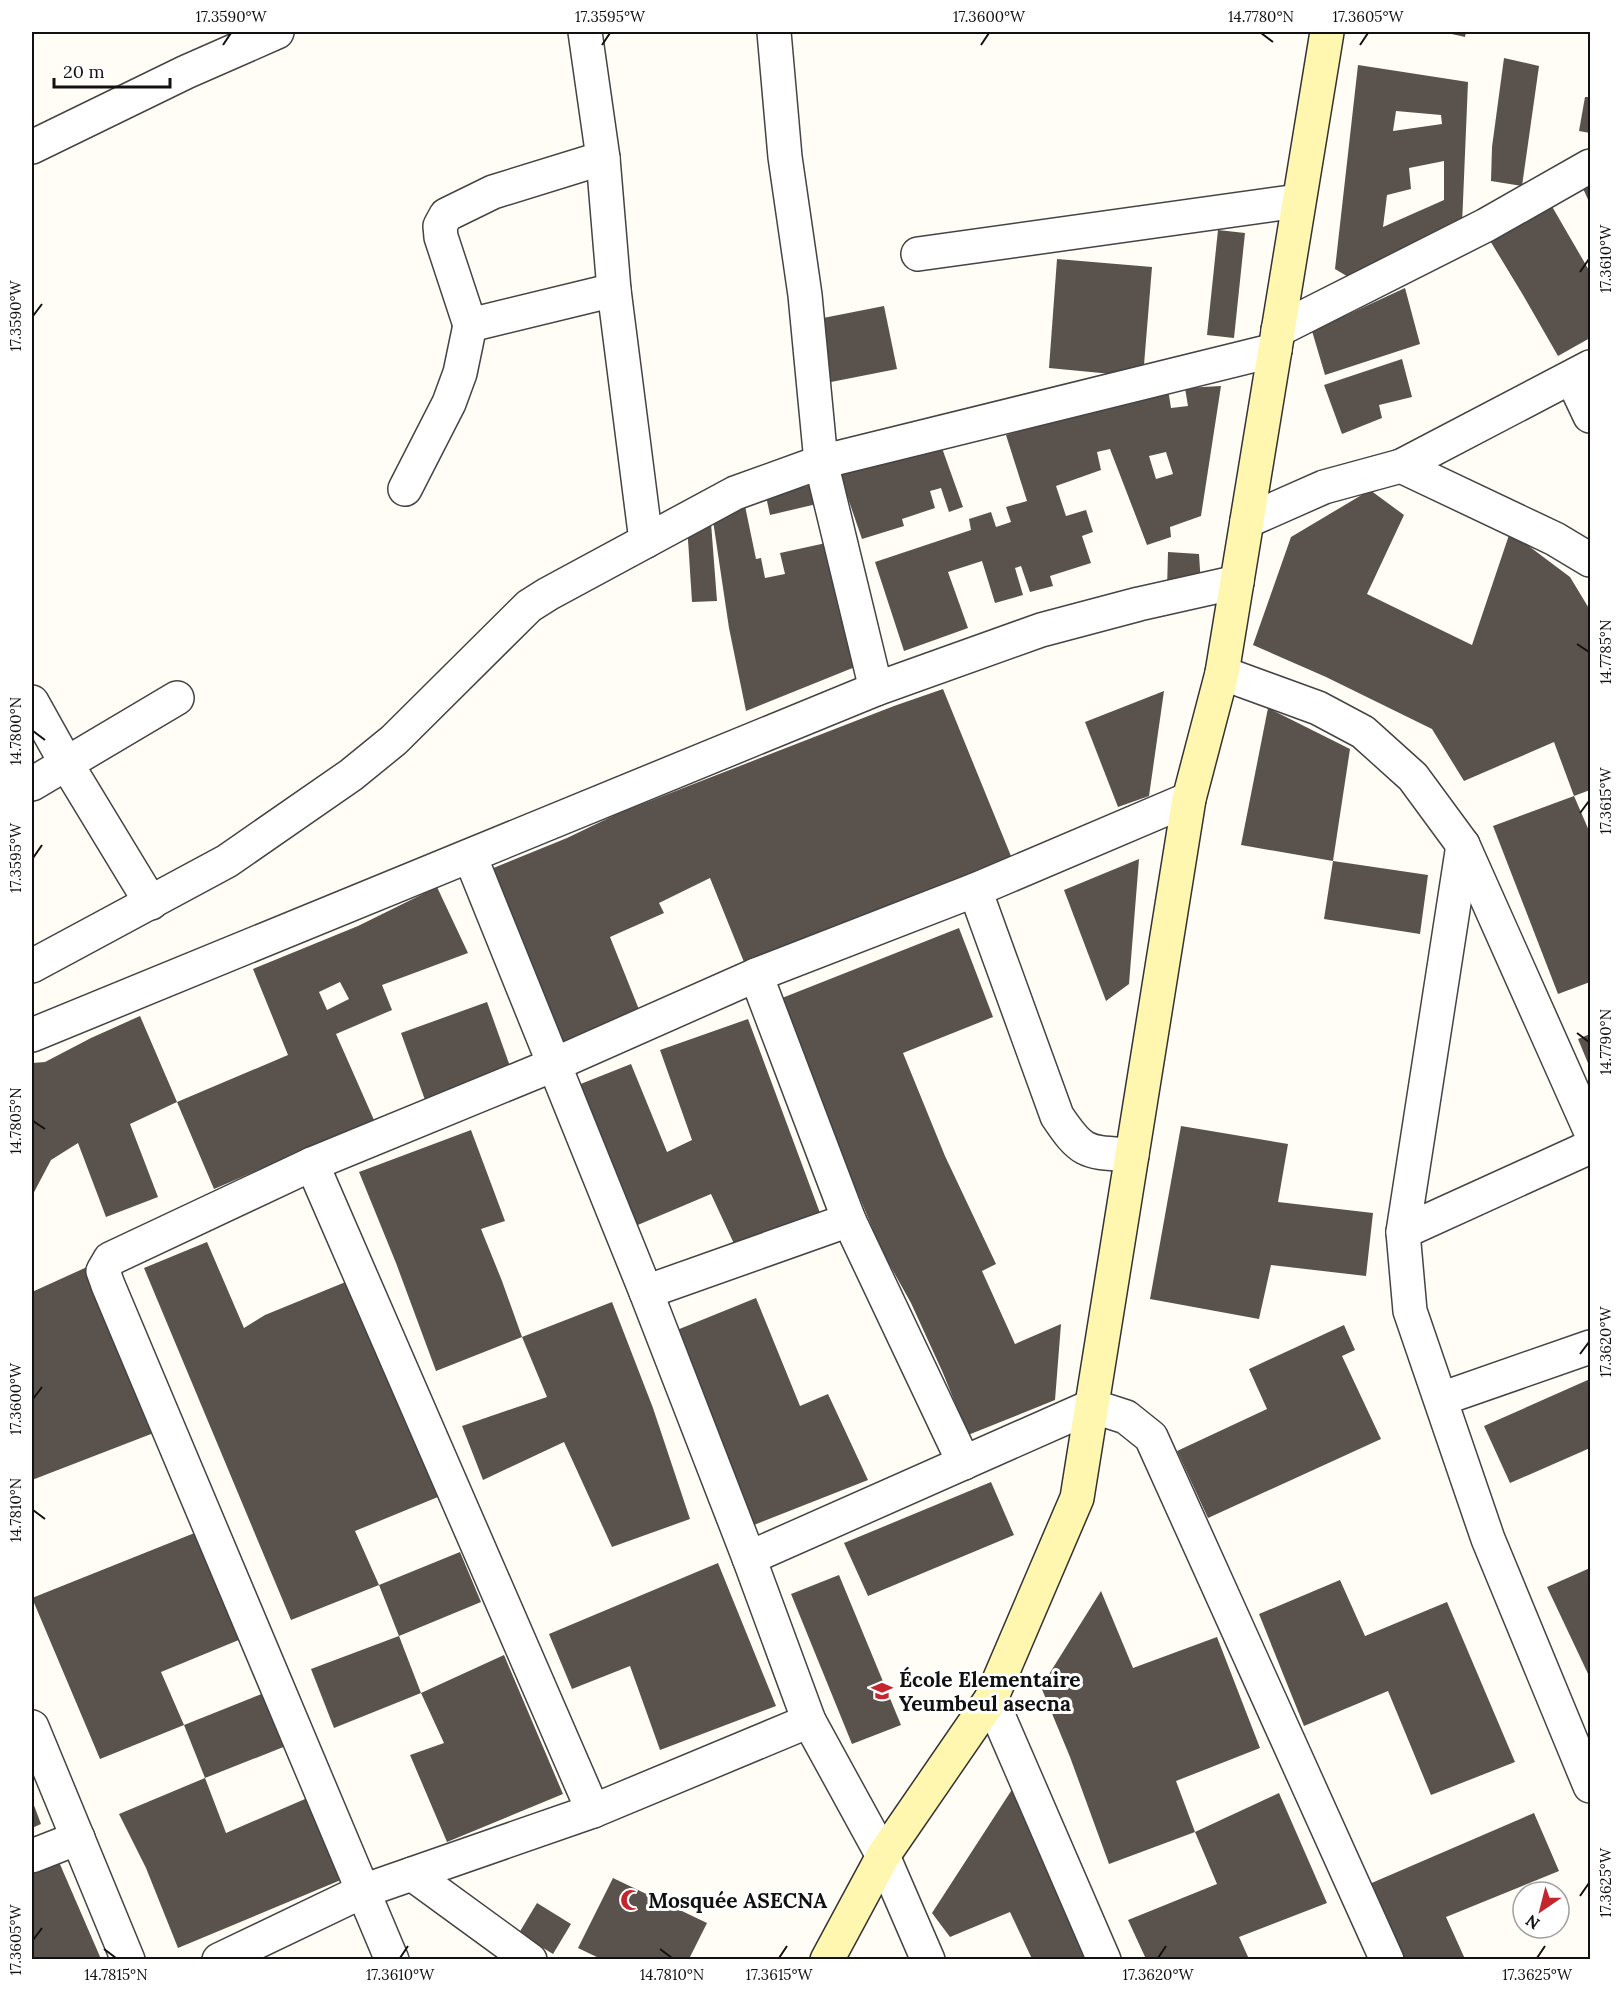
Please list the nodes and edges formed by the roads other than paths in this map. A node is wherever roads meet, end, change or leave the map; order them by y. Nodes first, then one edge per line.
1 (277, 32) edge
2 (585, 32) edge
3 (774, 32) edge
4 (1327, 32) edge
5 (32, 147) edge
6 (603, 158) junction
7 (1590, 166) edge
8 (1298, 201) junction
9 (918, 254) dead end
10 (614, 290) junction
11 (470, 325) junction
12 (1276, 340) junction
13 (1581, 372) edge
14 (1590, 416) edge
15 (821, 462) junction
16 (1401, 466) junction
17 (405, 489) dead end
18 (1247, 521) junction
19 (646, 541) junction
20 (1590, 560) edge
21 (1237, 582) junction
22 (1222, 673) junction
23 (876, 689) junction
24 (177, 698) dead end
25 (32, 702) edge
26 (66, 763) junction
27 (32, 784) edge
28 (1189, 799) junction
29 (1462, 845) junction
30 (470, 855) junction
31 (975, 890) junction
32 (151, 903) junction
33 (32, 966) edge
34 (756, 975) junction
35 (32, 1035) edge
36 (553, 1065) junction
37 (1590, 1130) edge
38 (1590, 1147) edge
39 (1132, 1155) junction
40 (312, 1164) junction
41 (849, 1220) junction
42 (1403, 1232) junction
43 (646, 1292) junction
44 (1590, 1347) edge
45 (1441, 1399) junction
46 (1092, 1406) junction
47 (964, 1463) junction
48 (749, 1558) junction
49 (991, 1699) junction
50 (809, 1721) junction
51 (32, 1727) edge
52 (1590, 1786) edge
53 (593, 1811) junction
54 (78, 1838) junction
55 (32, 1856) edge
56 (883, 1856) junction
57 (412, 1874) junction
58 (363, 1891) junction
59 (128, 1959) edge
60 (219, 1959) edge
61 (392, 1959) edge
62 (530, 1959) edge
63 (827, 1959) edge
64 (928, 1959) edge
65 (1104, 1959) edge
66 (1387, 1959) edge

1 - 5 street
2 - 6 street
3 - 15 street
4 - 8 main road
6 - 10 street
6 - 11 street
7 - 12 street
8 - 9 street
8 - 12 main road
10 - 11 street
10 - 19 street
11 - 17 street
12 - 15 street
12 - 18 main road
13 - 14 street
13 - 16 street
15 - 19 street
15 - 23 street
16 - 18 street
16 - 20 street
18 - 21 main road
19 - 32 street
21 - 22 main road
21 - 23 street
22 - 28 main road
22 - 29 street
23 - 30 street
24 - 26 street
25 - 26 street
26 - 27 street
26 - 32 street
28 - 31 street
28 - 39 main road
29 - 37 street
29 - 42 street
30 - 35 street
30 - 36 street
31 - 34 street
31 - 39 street
32 - 33 street
34 - 36 street
34 - 41 street
36 - 40 street
36 - 43 street
38 - 42 street
39 - 46 main road
40 - 53 street
40 - 58 street
41 - 43 street
41 - 47 street
42 - 45 street
43 - 48 street
44 - 45 street
45 - 52 street
46 - 47 street
46 - 49 main road
46 - 66 street
47 - 48 street
48 - 50 street
49 - 56 main road
49 - 65 street
50 - 53 street
50 - 56 street
51 - 54 street
53 - 57 street
54 - 55 street
54 - 59 street
56 - 63 main road
56 - 64 street
57 - 58 street
57 - 62 street
58 - 60 street
58 - 61 street

